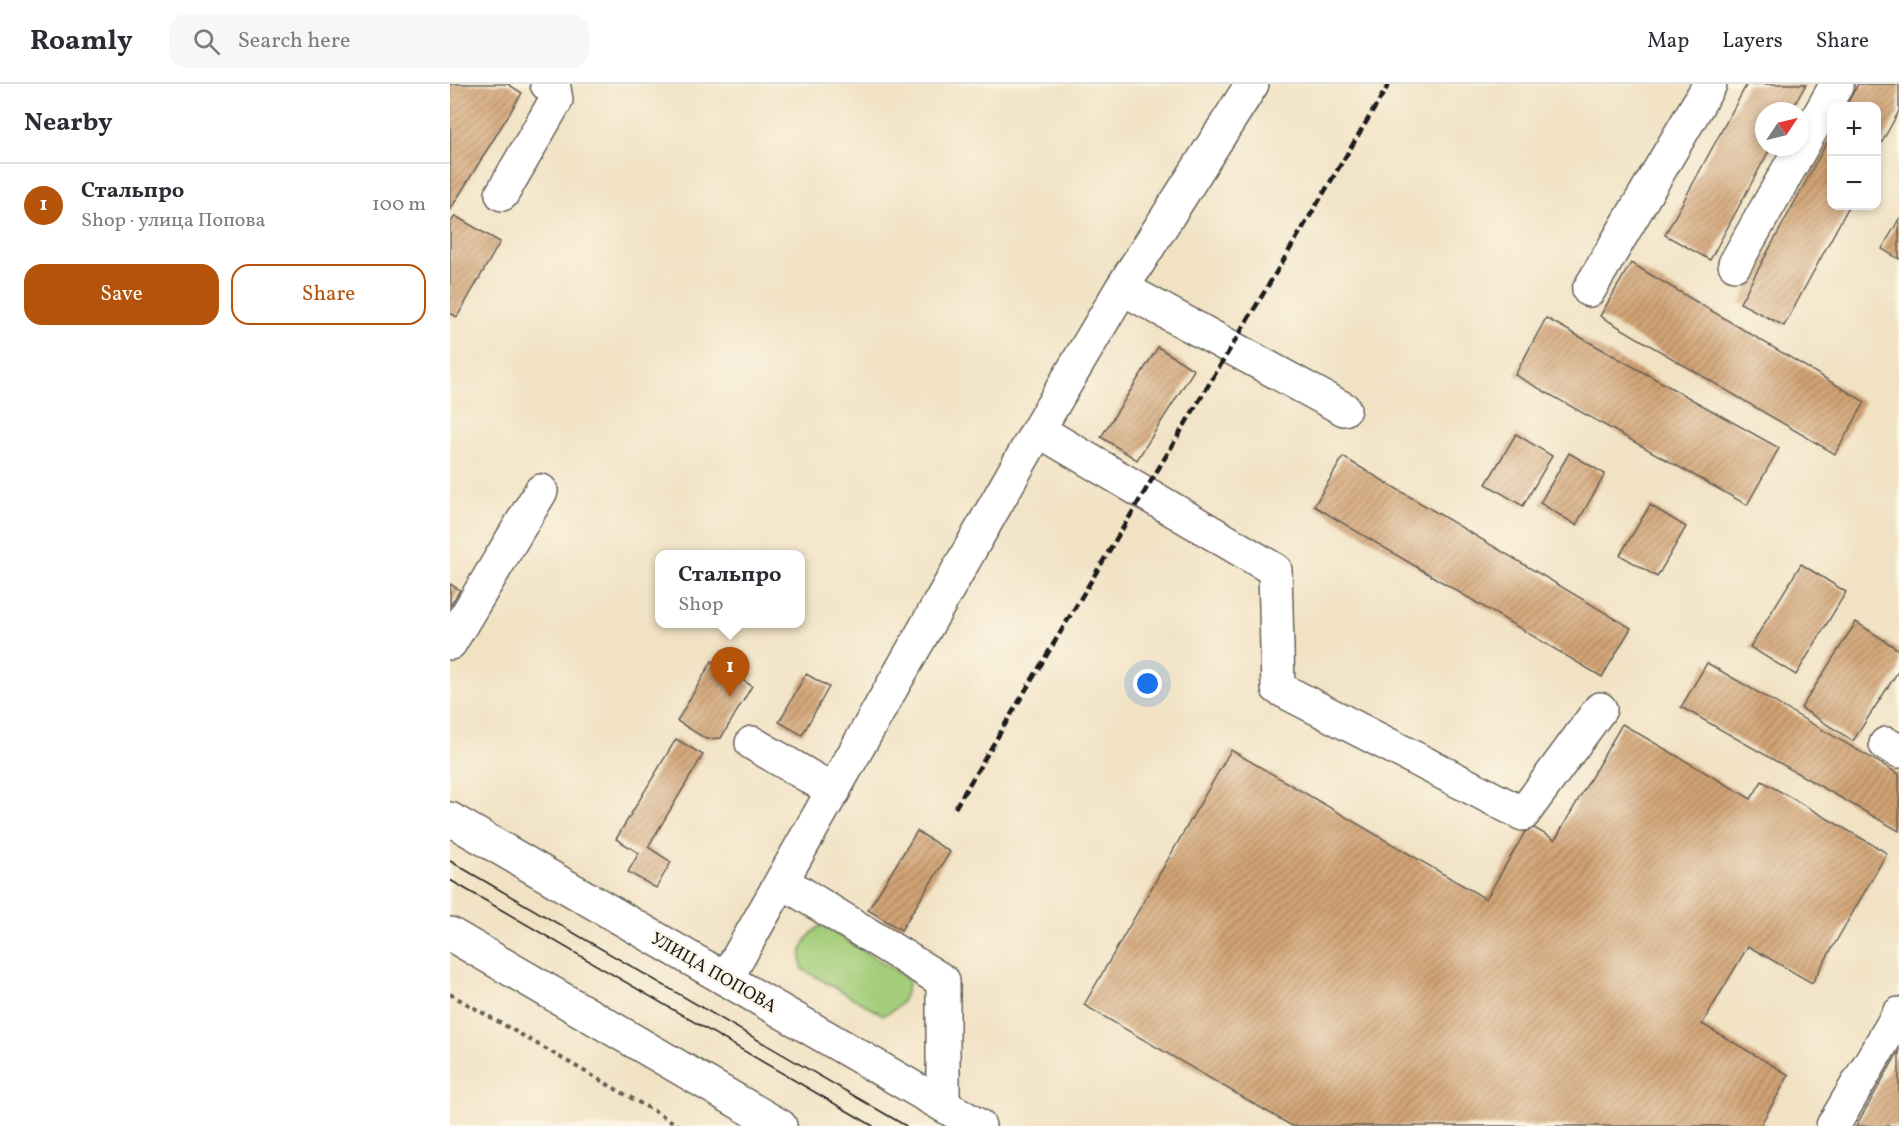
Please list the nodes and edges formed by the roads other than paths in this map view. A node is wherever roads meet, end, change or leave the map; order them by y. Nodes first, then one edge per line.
1 (547, 84) edge
2 (1252, 84) edge
3 (1710, 84) edge
4 (1837, 84) edge
5 (502, 194) dead end
6 (1735, 264) dead end
7 (1122, 288) junction
8 (1589, 290) dead end
9 (1344, 409) dead end
10 (1038, 430) junction
11 (541, 491) dead end
12 (450, 643) edge
13 (1600, 709) dead end
14 (752, 743) dead end
15 (834, 791) junction
16 (450, 819) edge
17 (783, 882) junction
18 (450, 934) edge
19 (726, 979) junction
20 (1899, 1014) edge
21 (943, 1105) junction
22 (780, 1126) edge
23 (979, 1126) edge
24 (1833, 1126) edge

1 - 5 main road
2 - 7 main road
3 - 8 main road
4 - 6 main road
7 - 9 main road
7 - 10 main road
10 - 13 main road
10 - 15 main road
11 - 12 main road
14 - 15 main road
15 - 17 main road
16 - 19 main road, УЛИЦА ПОПОВА
17 - 19 main road
17 - 21 main road
18 - 22 main road
19 - 21 main road, УЛИЦА ПОПОВА
20 - 24 main road
21 - 23 main road, УЛИЦА ПОПОВА

